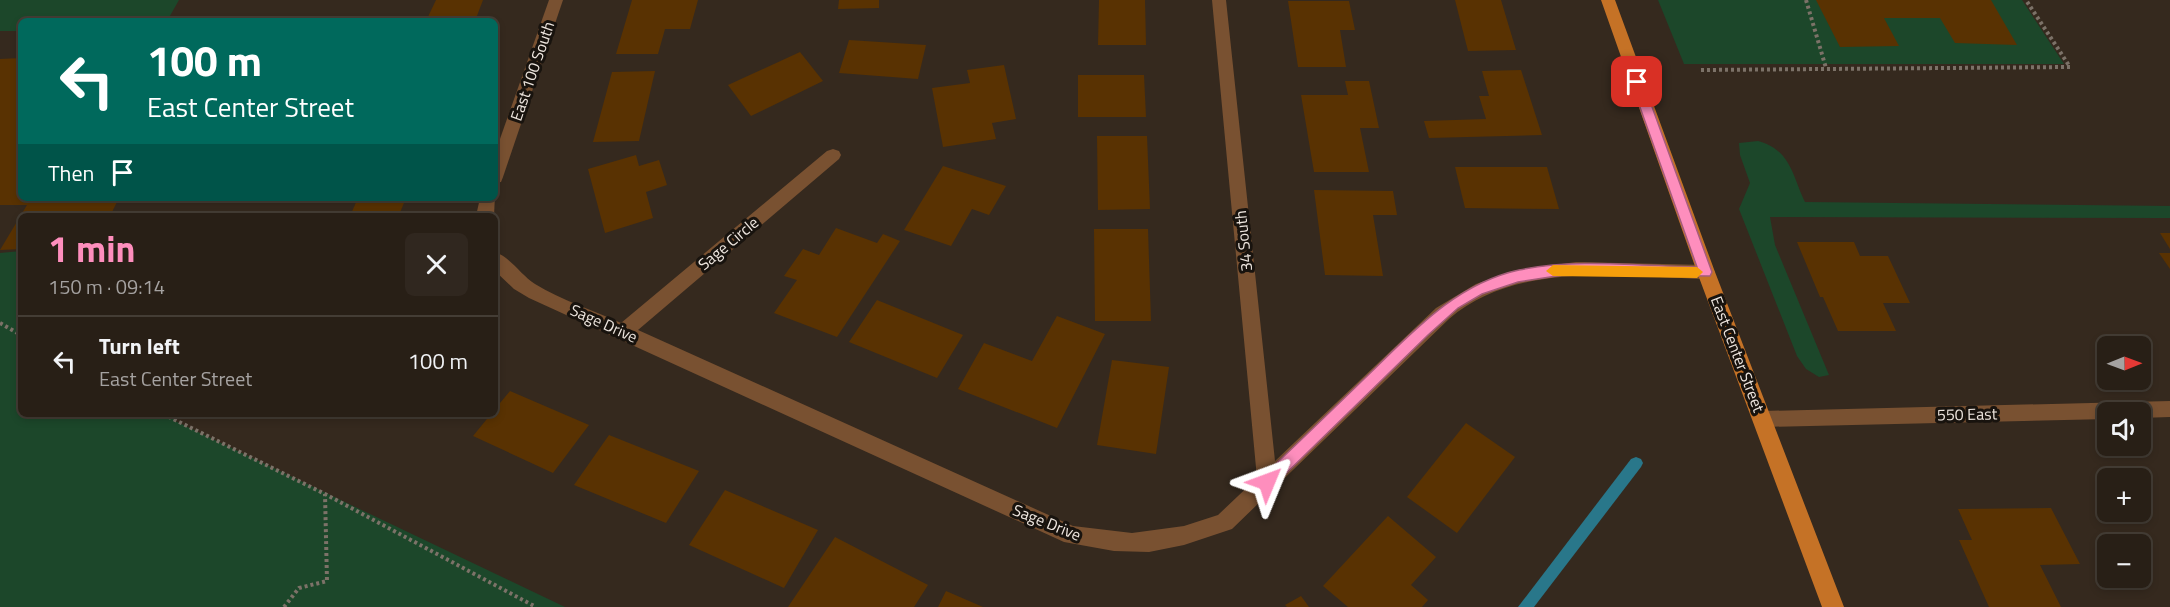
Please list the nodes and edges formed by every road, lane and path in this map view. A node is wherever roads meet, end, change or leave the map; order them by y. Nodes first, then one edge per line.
1 (556, 0) edge
2 (1219, 0) edge
3 (1608, 0) edge
4 (1806, 0) edge
5 (2026, 0) edge
6 (1826, 68) junction
7 (1701, 70) dead end
8 (833, 154) dead end
9 (498, 168) edge
10 (498, 262) edge
11 (1706, 272) junction
12 (0, 323) edge
13 (18, 332) edge
14 (623, 332) junction
15 (2170, 409) edge
16 (169, 417) edge
17 (1763, 418) junction
18 (1267, 482) junction
19 (325, 494) junction
20 (284, 607) edge
21 (536, 607) edge
22 (1833, 607) edge

1 - 9 street, East 100 South
2 - 18 street, 34 South
3 - 11 main road, East Center Street
4 - 6 path
5 - 6 path
6 - 7 path
8 - 14 street, Sage Circle
10 - 14 street, Sage Drive
11 - 17 main road, East Center Street
11 - 18 street, Sage Drive
12 - 13 path
14 - 18 street, Sage Drive
15 - 17 street, 550 East
16 - 19 path
17 - 22 main road, East Center Street
19 - 20 path
19 - 21 path

